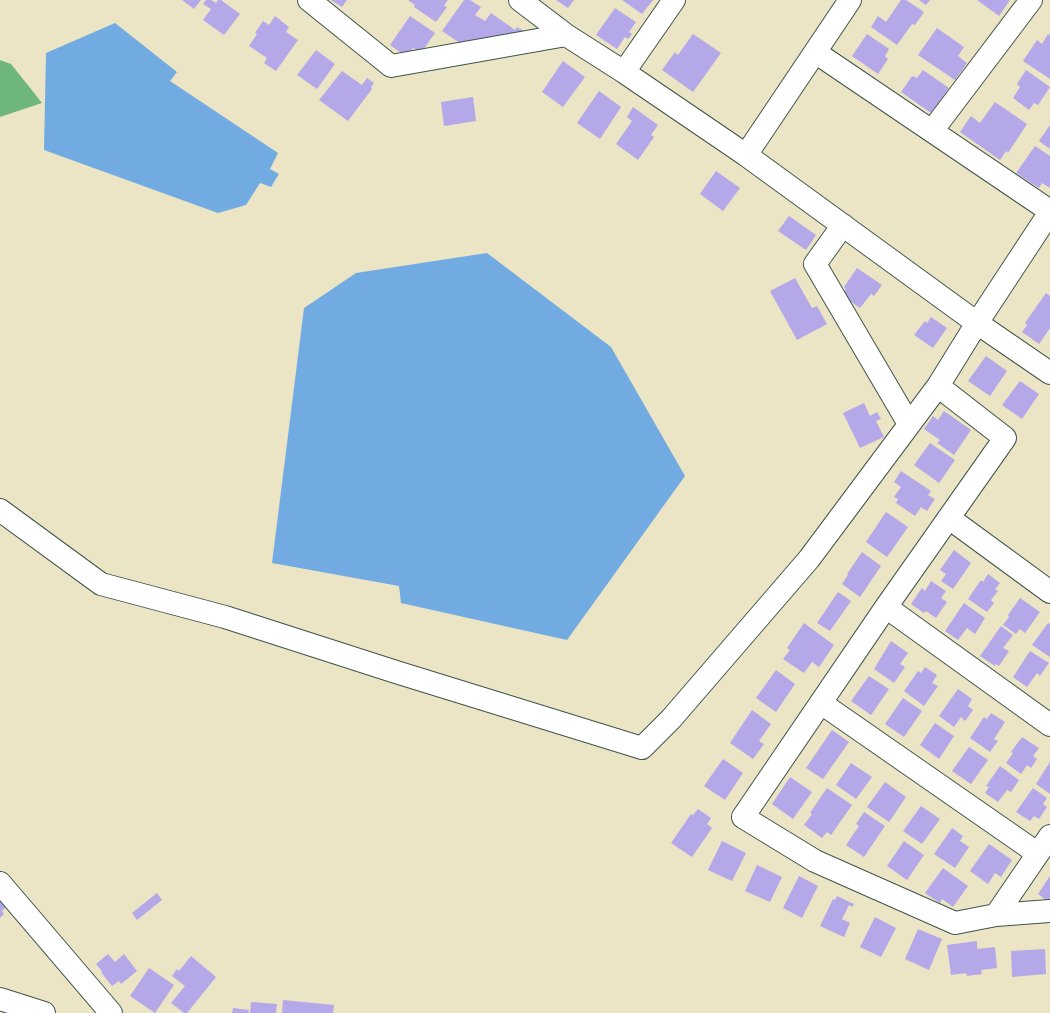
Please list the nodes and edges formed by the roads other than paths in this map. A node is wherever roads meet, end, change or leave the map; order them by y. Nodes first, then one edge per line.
1 (309, 0) edge
2 (520, 0) edge
3 (674, 0) edge
4 (850, 0) edge
5 (1031, 0) edge
6 (566, 35) junction
7 (815, 52) junction
8 (624, 72) junction
9 (932, 130) junction
10 (746, 154) junction
11 (1050, 212) edge
12 (843, 225) junction
13 (978, 323) junction
14 (1050, 373) edge
15 (938, 386) junction
16 (910, 424) junction
17 (0, 510) edge
18 (949, 518) junction
19 (1050, 592) edge
20 (886, 608) junction
21 (821, 703) junction
22 (1050, 725) edge
23 (1050, 836) edge
24 (1037, 853) junction
25 (0, 883) edge
26 (1050, 910) edge
27 (996, 915) junction
28 (0, 999) edge
29 (44, 1013) edge
30 (112, 1013) edge

1 - 6 street
2 - 6 street
3 - 8 street
4 - 7 street
5 - 9 street
6 - 8 street
7 - 9 street
7 - 10 street
8 - 10 street
9 - 11 street
10 - 12 street
11 - 13 street
12 - 13 street
12 - 16 street
13 - 14 street
13 - 15 street
15 - 16 street
15 - 18 street
16 - 17 street
18 - 19 street
18 - 20 street
20 - 21 street
20 - 22 street
21 - 24 street
21 - 27 street
23 - 24 street
24 - 27 street
25 - 30 street
26 - 27 street
28 - 29 street

